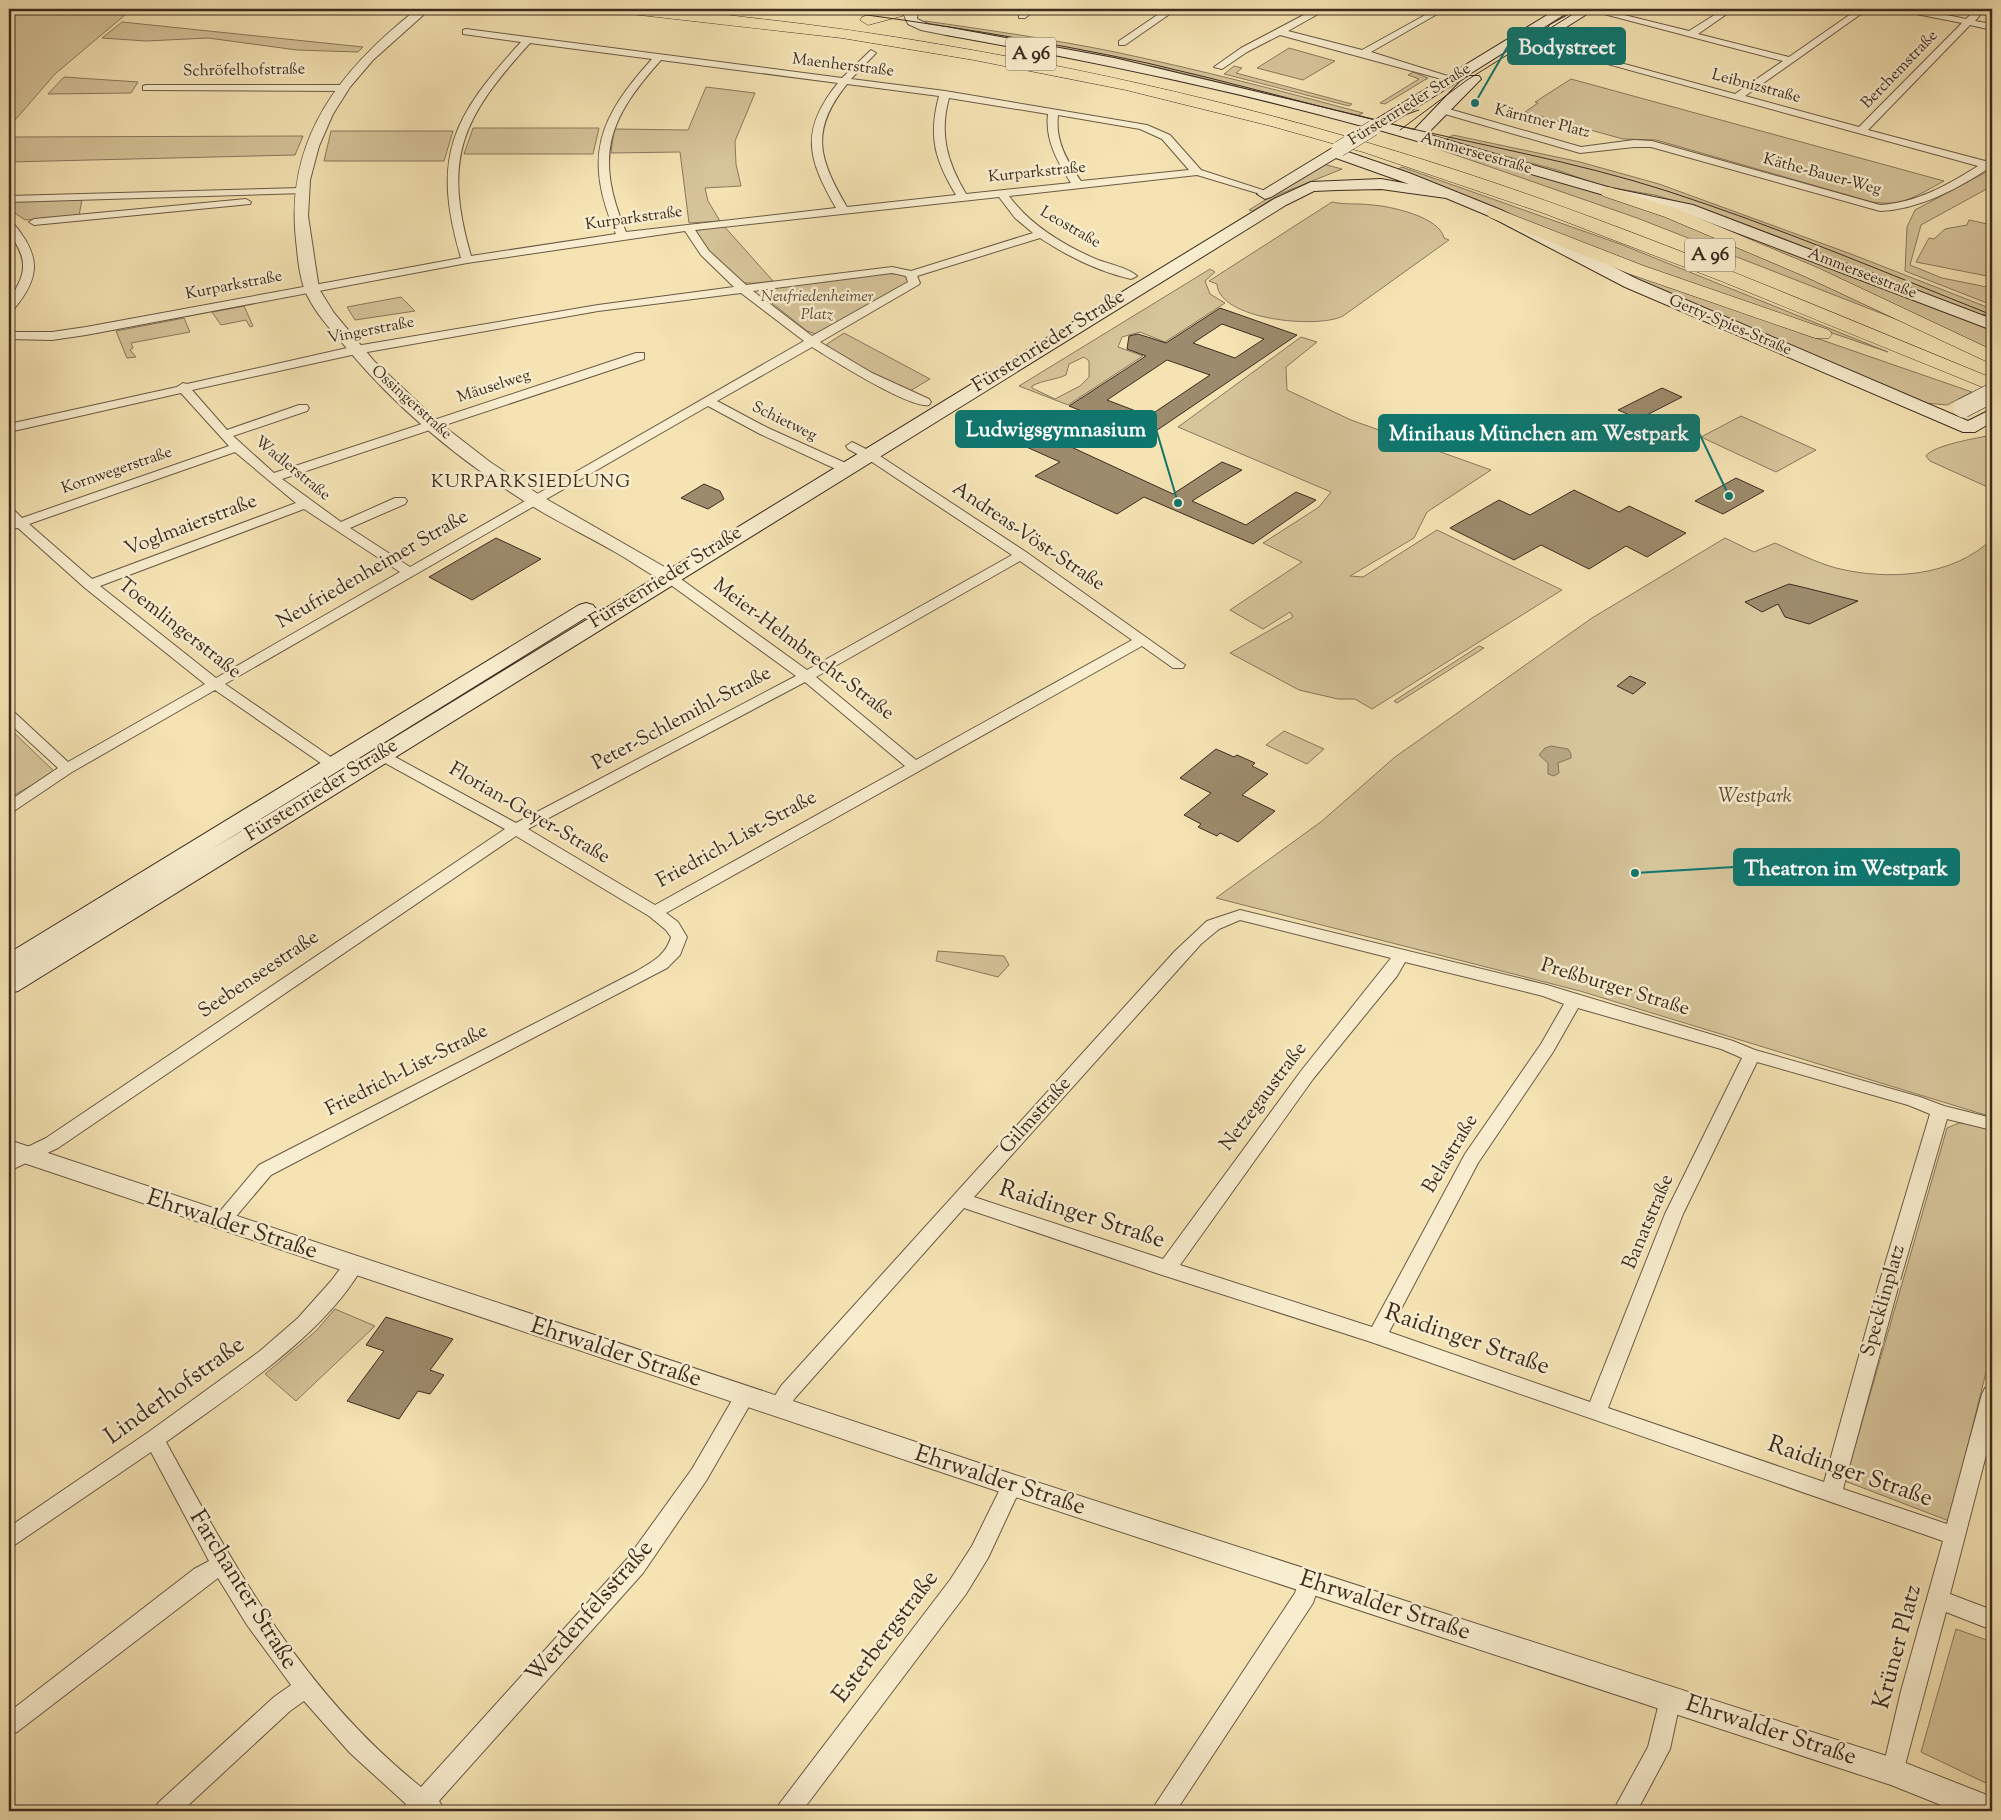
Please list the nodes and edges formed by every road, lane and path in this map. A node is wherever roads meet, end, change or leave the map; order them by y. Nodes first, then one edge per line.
1 (424, 9) edge
2 (631, 9) edge
3 (714, 9) edge
4 (904, 9) edge
5 (912, 9) edge
6 (1031, 9) edge
7 (1172, 9) edge
8 (1442, 9) edge
9 (1566, 9) edge
10 (1589, 9) edge
11 (1730, 9) edge
12 (1864, 9) edge
13 (1906, 9) edge
14 (1980, 9) edge
15 (1316, 10) edge
16 (1022, 16) dead end
17 (850, 18) dead end
18 (868, 20) junction
19 (1968, 22) junction
20 (1292, 23) junction
21 (1992, 27) edge
22 (808, 30) junction
23 (946, 31) junction
24 (1278, 31) junction
25 (466, 32) dead end
26 (1690, 35) junction
27 (1518, 38) junction
28 (528, 40) junction
29 (1533, 42) junction
30 (1122, 44) dead end
31 (1363, 52) junction
32 (871, 53) dead end
33 (658, 58) junction
34 (1790, 60) junction
35 (1219, 67) dead end
36 (1452, 79) junction
37 (843, 80) junction
38 (146, 88) dead end
39 (342, 88) junction
40 (946, 94) junction
41 (1737, 97) junction
42 (1442, 110) junction
43 (1053, 112) junction
44 (1374, 127) junction
45 (1861, 131) junction
46 (1415, 137) junction
47 (1665, 148) joint
48 (1336, 150) junction
49 (1989, 163) edge
50 (1197, 172) junction
51 (1308, 178) junction
52 (1078, 185) junction
53 (1609, 192) junction
54 (1267, 193) junction
55 (300, 194) junction
56 (1002, 194) junction
57 (1447, 194) junction
58 (962, 197) junction
59 (97, 198) junction
60 (9, 199) edge
61 (843, 210) junction
62 (1495, 214) junction
63 (91, 216) junction
64 (34, 222) dead end
65 (9, 225) edge
66 (688, 228) junction
67 (1042, 234) junction
68 (622, 236) junction
69 (466, 260) junction
70 (911, 274) junction
71 (1131, 276) junction
72 (312, 288) junction
73 (743, 288) junction
74 (9, 308) edge
75 (1992, 325) edge
76 (9, 336) edge
77 (813, 342) junction
78 (356, 350) junction
79 (640, 356) dead end
80 (1992, 358) edge
81 (1992, 369) edge
82 (1992, 385) edge
83 (183, 387) junction
84 (1992, 393) edge
85 (710, 402) junction
86 (925, 402) junction
87 (303, 408) dead end
88 (1945, 418) junction
89 (1982, 420) edge
90 (430, 425) junction
91 (9, 428) edge
92 (224, 435) junction
93 (237, 447) junction
94 (860, 450) junction
95 (837, 464) junction
96 (272, 478) junction
97 (536, 500) junction
98 (400, 501) dead end
99 (305, 504) junction
100 (12, 521) edge
101 (339, 528) junction
102 (1021, 555) junction
103 (410, 573) junction
104 (661, 573) junction
105 (90, 585) junction
106 (1142, 640) junction
107 (1178, 665) dead end
108 (806, 676) junction
109 (215, 684) junction
110 (9, 716) edge
111 (381, 755) junction
112 (333, 764) junction
113 (916, 766) junction
114 (67, 769) junction
115 (9, 808) edge
116 (516, 829) junction
117 (655, 912) junction
118 (1220, 920) joint
119 (1401, 955) junction
120 (9, 964) edge
121 (9, 985) edge
122 (1574, 1001) junction
123 (1752, 1055) junction
124 (1940, 1111) junction
125 (1992, 1124) edge
126 (14, 1156) edge
127 (961, 1199) junction
128 (220, 1222) junction
129 (353, 1266) junction
130 (1166, 1269) junction
131 (1377, 1336) junction
132 (1992, 1394) edge
133 (745, 1396) junction
134 (778, 1407) junction
135 (1597, 1410) junction
136 (155, 1440) junction
137 (1012, 1485) junction
138 (1832, 1492) junction
139 (1955, 1536) junction
140 (9, 1538) edge
141 (223, 1564) junction
142 (1309, 1581) junction
143 (1937, 1599) junction
144 (1992, 1620) edge
145 (305, 1688) junction
146 (1670, 1698) junction
147 (9, 1725) edge
148 (1893, 1772) junction
149 (423, 1808) edge
150 (1166, 1810) edge
151 (166, 1811) edge
152 (788, 1811) edge
153 (1625, 1811) edge
154 (1992, 1811) edge

1 - 39 street
2 - 22 highway, A 96
3 - 81 highway, A 96
4 - 18 highway
5 - 23 street
6 - 16 street
7 - 30 street
8 - 31 street
9 - 27 main road, Fürstenrieder Straße
10 - 26 street
10 - 29 main road, Fürstenrieder Straße
11 - 26 street
12 - 34 street
13 - 19 street
14 - 19 street, Berchemstraße
15 - 20 street
17 - 18 highway
18 - 23 highway
19 - 21 street
19 - 45 street, Berchemstraße
20 - 24 street
20 - 31 street
22 - 48 highway
22 - 82 highway, A 96
23 - 44 main road, Ammerseestraße
24 - 31 street
24 - 35 street
25 - 28 street, Maenherstraße
26 - 34 street
27 - 29 street, Leibnizstraße
27 - 36 main road, Fürstenrieder Straße
28 - 33 street, Maenherstraße
28 - 69 street
29 - 41 street, Leibnizstraße
29 - 42 main road, Fürstenrieder Straße
31 - 36 street
32 - 37 street
33 - 37 street, Maenherstraße
33 - 68 street
34 - 41 street
36 - 44 main road, Fürstenrieder Straße
37 - 40 street, Maenherstraße
37 - 61 street
38 - 39 street, Schröfelhofstraße
39 - 55 street
40 - 43 street, Maenherstraße
40 - 58 street
41 - 45 street, Leibnizstraße
42 - 46 main road, Fürstenrieder Straße
42 - 47 street, Kärntner Platz
43 - 50 street, Maenherstraße
43 - 52 street
44 - 46 main road, Ammerseestraße
44 - 48 main road, Fürstenrieder Straße, bridge
45 - 49 street, Leibnizstraße
46 - 53 main road, Ammerseestraße
47 - 49 street, Käthe-Bauer-Weg
48 - 51 main road, Fürstenrieder Straße
48 - 57 main road
50 - 52 street, Kurparkstraße
50 - 54 street, Kurparkstraße
51 - 54 main road, Fürstenrieder Straße
51 - 57 main road
51 - 94 main road, Fürstenrieder Straße
52 - 56 street, Kurparkstraße
53 - 75 main road, Ammerseestraße
53 - 80 highway
54 - 71 main road, Fürstenrieder Straße
55 - 59 street
55 - 63 street
55 - 72 street
56 - 58 street, Kurparkstraße
56 - 67 street, Leostraße
57 - 62 main road
58 - 61 street, Kurparkstraße
59 - 60 street
59 - 63 street
61 - 66 street, Kurparkstraße
62 - 84 highway
62 - 88 main road, Gerty-Spies-Straße
63 - 64 street
65 - 74 street
66 - 68 street, Kurparkstraße
66 - 73 street
67 - 70 street
67 - 71 street, Leostraße
68 - 69 street, Kurparkstraße
69 - 72 street, Kurparkstraße
70 - 73 street
70 - 77 street
71 - 86 main road, Fürstenrieder Straße
72 - 76 street, Kurparkstraße
72 - 78 street, Ossingerstraße
73 - 77 street
73 - 78 street, Vingerstraße
77 - 85 street, Neufriedenheimer Straße
77 - 86 street
78 - 83 street, Vingerstraße
78 - 90 street, Ossingerstraße
79 - 90 street, Mäuselweg
83 - 91 street, Vingerstraße
83 - 92 street, Wadlerstraße
84 - 88 main road, bridge
85 - 95 street, Schietweg
85 - 97 street, Neufriedenheimer Straße
86 - 94 main road, Fürstenrieder Straße
87 - 92 street, Wadlerstraße
88 - 89 main road, Gerty-Spies-Straße
90 - 96 street, Mäuselweg
90 - 97 street, Ossingerstraße
92 - 93 street, Wadlerstraße
93 - 96 street, Wadlerstraße
93 - 100 street, Kornwegerstraße
94 - 95 main road, Fürstenrieder Straße
94 - 102 street, Andreas-Vöst-Straße
95 - 104 main road, Fürstenrieder Straße
96 - 99 street, Wadlerstraße
97 - 103 street, Neufriedenheimer Straße
97 - 104 street, Ossingerstraße
98 - 101 street, Wadlerstraße
99 - 101 street, Wadlerstraße
99 - 105 street, Voglmaierstraße
100 - 105 street, Toemlingerstraße
101 - 103 street, Wadlerstraße
102 - 106 street, Andreas-Vöst-Straße
102 - 108 street, Peter-Schlemihl-Straße
103 - 109 street, Neufriedenheimer Straße
104 - 108 street, Meier-Helmbrecht-Straße
104 - 111 main road, Fürstenrieder Straße
104 - 112 main road, Fürstenrieder Straße
105 - 109 street, Toemlingerstraße
106 - 107 street, Andreas-Vöst-Straße
106 - 113 street, Friedrich-List-Straße
108 - 113 street, Meier-Helmbrecht-Straße
108 - 116 street, Peter-Schlemihl-Straße
109 - 112 street, Toemlingerstraße
109 - 114 street, Neufriedenheimer Straße
110 - 114 street
111 - 116 street, Florian-Geyer-Straße
111 - 121 main road, Fürstenrieder Straße
112 - 120 main road, Fürstenrieder Straße
113 - 117 street, Friedrich-List-Straße
114 - 115 street, Neufriedenheimer Straße
116 - 117 street, Florian-Geyer-Straße
116 - 126 street, Seebenseestraße
117 - 128 street, Friedrich-List-Straße
118 - 119 street, Preßburger Straße
118 - 127 street, Gilmstraße
119 - 122 street, Preßburger Straße
119 - 130 street, Netzegaustraße
122 - 123 street, Preßburger Straße
122 - 131 street, Belastraße
123 - 124 street, Preßburger Straße
123 - 135 street, Banatstraße
124 - 125 street, Preßburger Straße
124 - 138 street, Specklinplatz
126 - 128 street, Ehrwalder Straße
127 - 130 street, Raidinger Straße
127 - 134 street, Gilmstraße
128 - 129 street, Ehrwalder Straße
129 - 133 street, Ehrwalder Straße
129 - 136 street, Linderhofstraße
130 - 131 street, Raidinger Straße
131 - 135 street, Raidinger Straße
132 - 139 street
133 - 134 street, Ehrwalder Straße
133 - 149 street, Werdenfelsstraße
134 - 137 street, Ehrwalder Straße
135 - 138 street, Raidinger Straße
136 - 140 street, Linderhofstraße
136 - 141 street, Farchanter Straße
137 - 142 street, Ehrwalder Straße
137 - 152 street, Esterbergstraße
138 - 139 street, Raidinger Straße
139 - 143 street, Krüner Platz
141 - 145 street, Farchanter Straße
141 - 147 street
142 - 146 street, Ehrwalder Straße
142 - 150 street
143 - 144 street
143 - 148 street, Krüner Platz
145 - 149 street, Farchanter Straße
145 - 151 street
146 - 148 street, Ehrwalder Straße
146 - 153 street
148 - 154 street, Ehrwalder Straße

